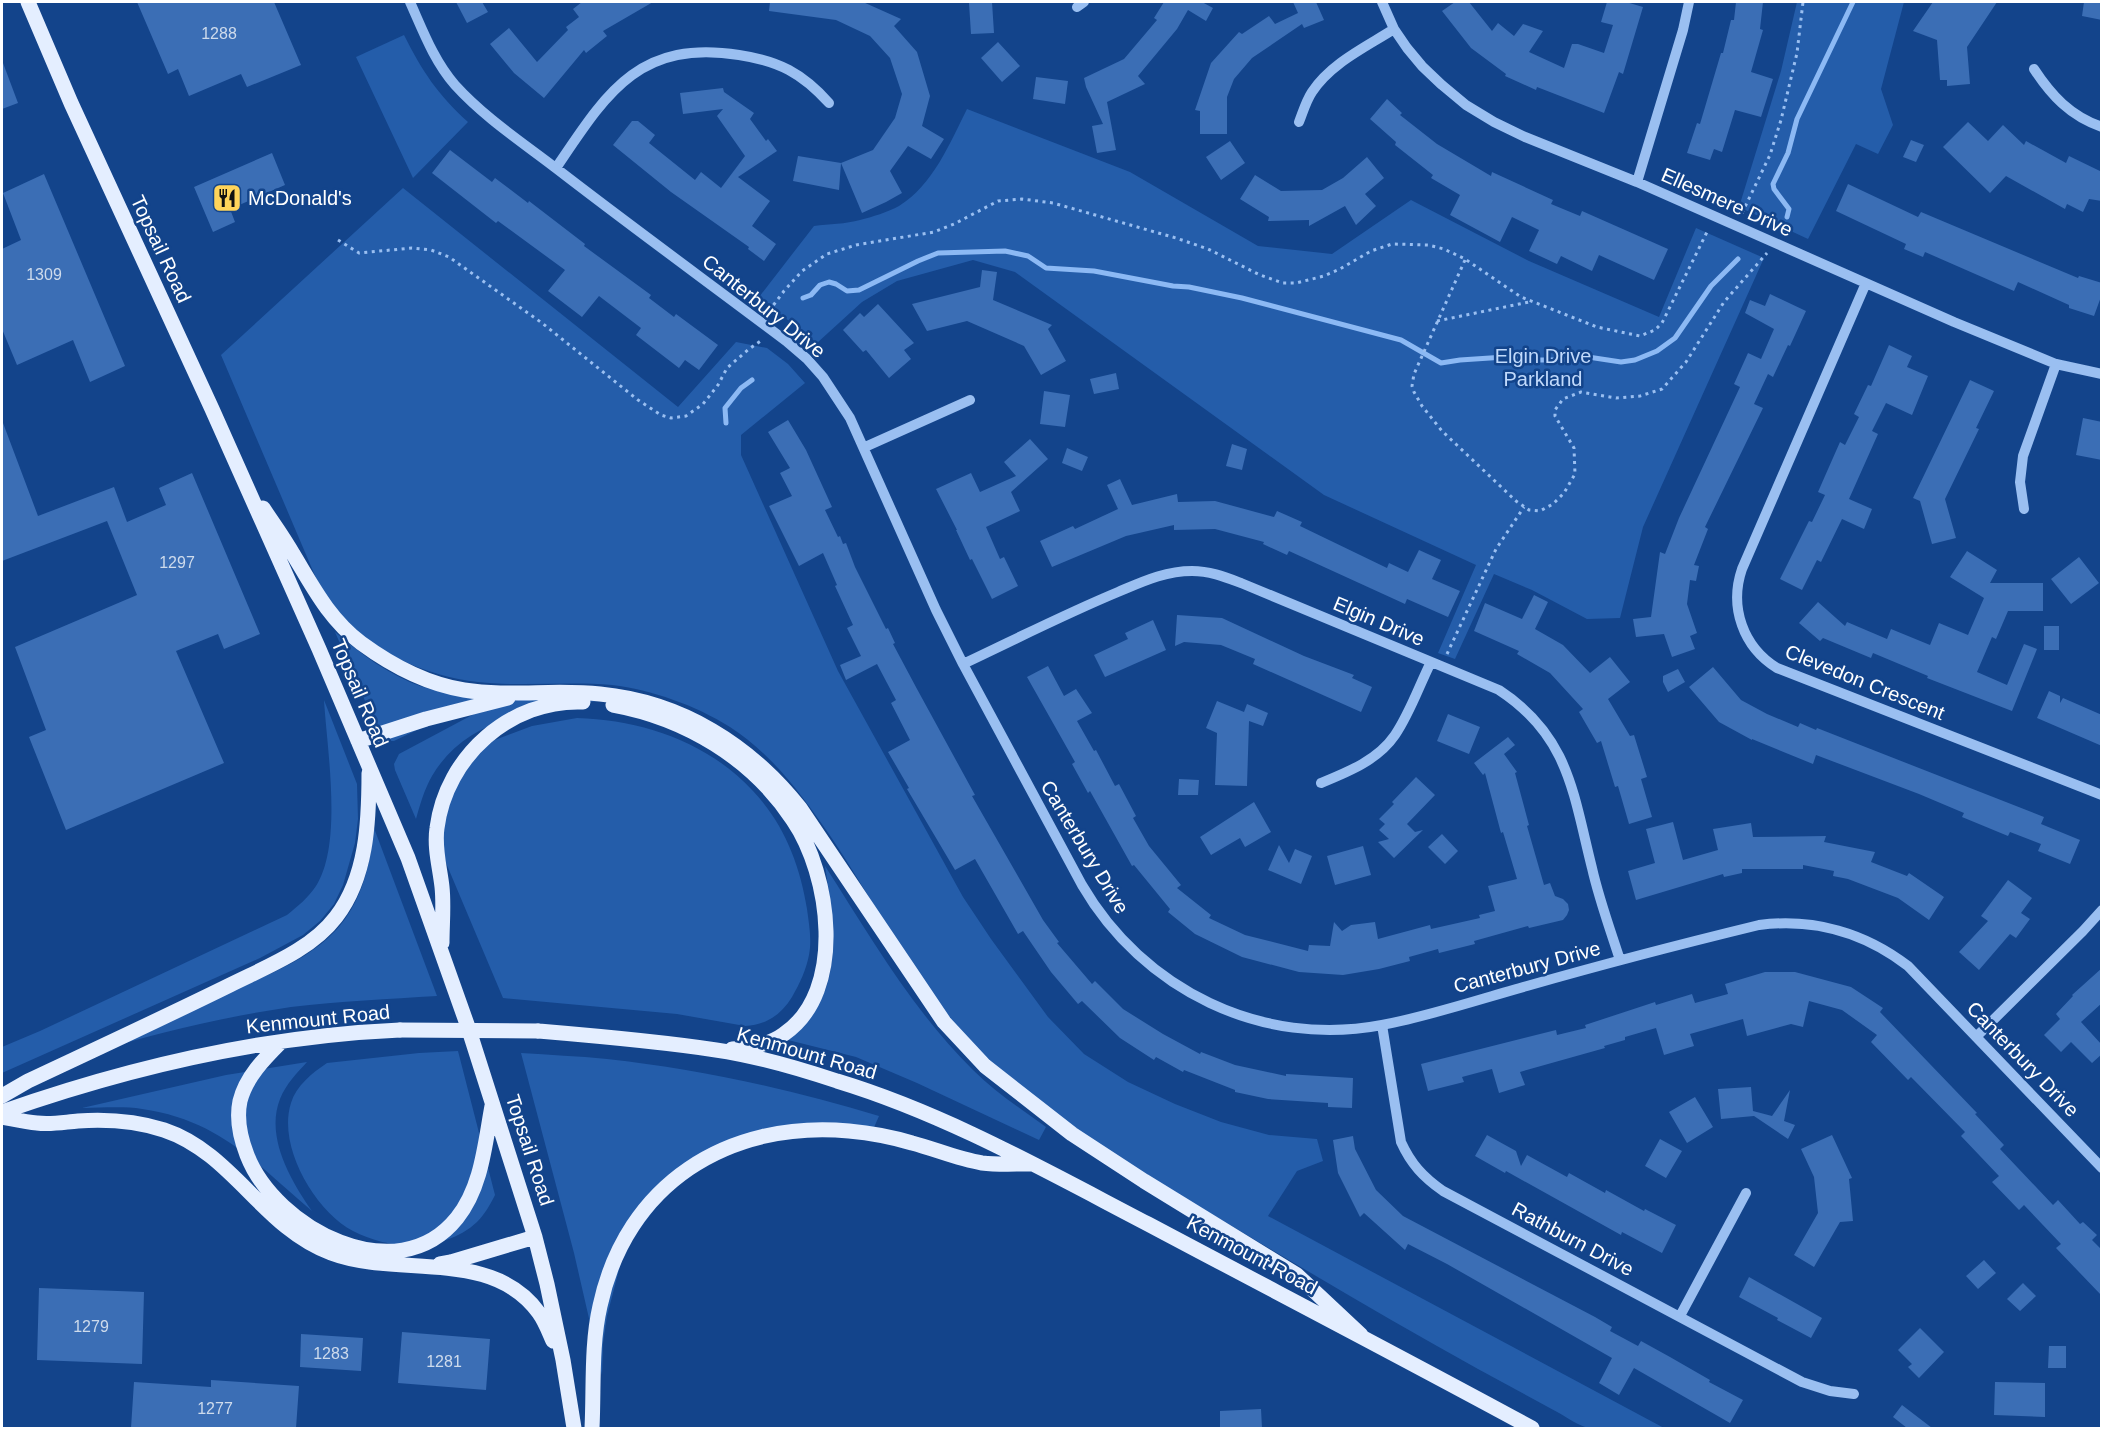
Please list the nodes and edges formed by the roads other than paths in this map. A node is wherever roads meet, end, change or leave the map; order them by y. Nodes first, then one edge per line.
1 (28, 2) edge
2 (410, 2) edge
3 (1382, 2) edge
4 (1689, 2) edge
5 (1394, 29) junction
6 (2034, 69) dead end
7 (829, 104) dead end
8 (1299, 122) dead end
9 (2102, 127) edge
10 (556, 168) junction
11 (1637, 182) junction
12 (1866, 283) junction
13 (2056, 364) junction
14 (2102, 374) edge
15 (970, 400) dead end
16 (865, 447) junction
17 (237, 468) junction
18 (2024, 509) dead end
19 (1431, 662) junction
20 (963, 664) junction
21 (530, 692) junction
22 (358, 741) junction
23 (369, 767) junction
24 (1321, 783) dead end
25 (2102, 795) edge
26 (2102, 910) edge
27 (442, 952) junction
28 (1620, 960) junction
29 (1382, 1025) junction
30 (1977, 1036) junction
31 (280, 1042) junction
32 (718, 1050) junction
33 (2, 1096) edge
34 (492, 1103) junction
35 (2, 1115) edge
36 (1033, 1165) junction
37 (2102, 1168) edge
38 (1746, 1193) dead end
39 (535, 1237) junction
40 (422, 1266) junction
41 (1680, 1316) junction
42 (1360, 1335) junction
43 (563, 1360) junction
44 (1854, 1394) dead end
45 (574, 1428) edge
46 (592, 1428) edge
47 (1532, 1428) edge

1 - 17 main road, Topsail Road
2 - 10 street, Canterbury Drive
3 - 5 street, Ellesmere Drive
4 - 11 street
5 - 8 street
5 - 11 street, Ellesmere Drive
6 - 9 street
7 - 10 street
10 - 16 street, Canterbury Drive
11 - 12 street, Ellesmere Drive
12 - 13 street, Ellesmere Drive
12 - 25 street, Clevedon Crescent
13 - 14 street, Ellesmere Drive
13 - 18 street
15 - 16 street
16 - 20 street, Canterbury Drive
17 - 21 main road
17 - 22 main road, Topsail Road
19 - 20 street, Elgin Drive
19 - 24 street
19 - 28 street, Elgin Drive
20 - 29 street, Canterbury Drive
21 - 22 main road
21 - 42 main road
22 - 23 main road, Topsail Road
23 - 27 main road, Topsail Road
23 - 33 main road
26 - 30 street
27 - 32 main road
27 - 34 main road, Topsail Road
28 - 29 street, Canterbury Drive
28 - 30 street, Canterbury Drive
29 - 41 street, Rathburn Drive
30 - 37 street, Canterbury Drive
31 - 32 main road, Kenmount Road, bridge
31 - 34 main road
31 - 35 main road, Kenmount Road
32 - 36 main road, Kenmount Road
34 - 39 main road, Topsail Road
35 - 40 main road
36 - 42 main road, Kenmount Road
36 - 46 main road
38 - 41 street
39 - 40 main road
39 - 43 main road, Topsail Road
40 - 43 main road
41 - 44 street, Rathburn Drive
42 - 47 main road, Kenmount Road
43 - 45 main road, Topsail Road

